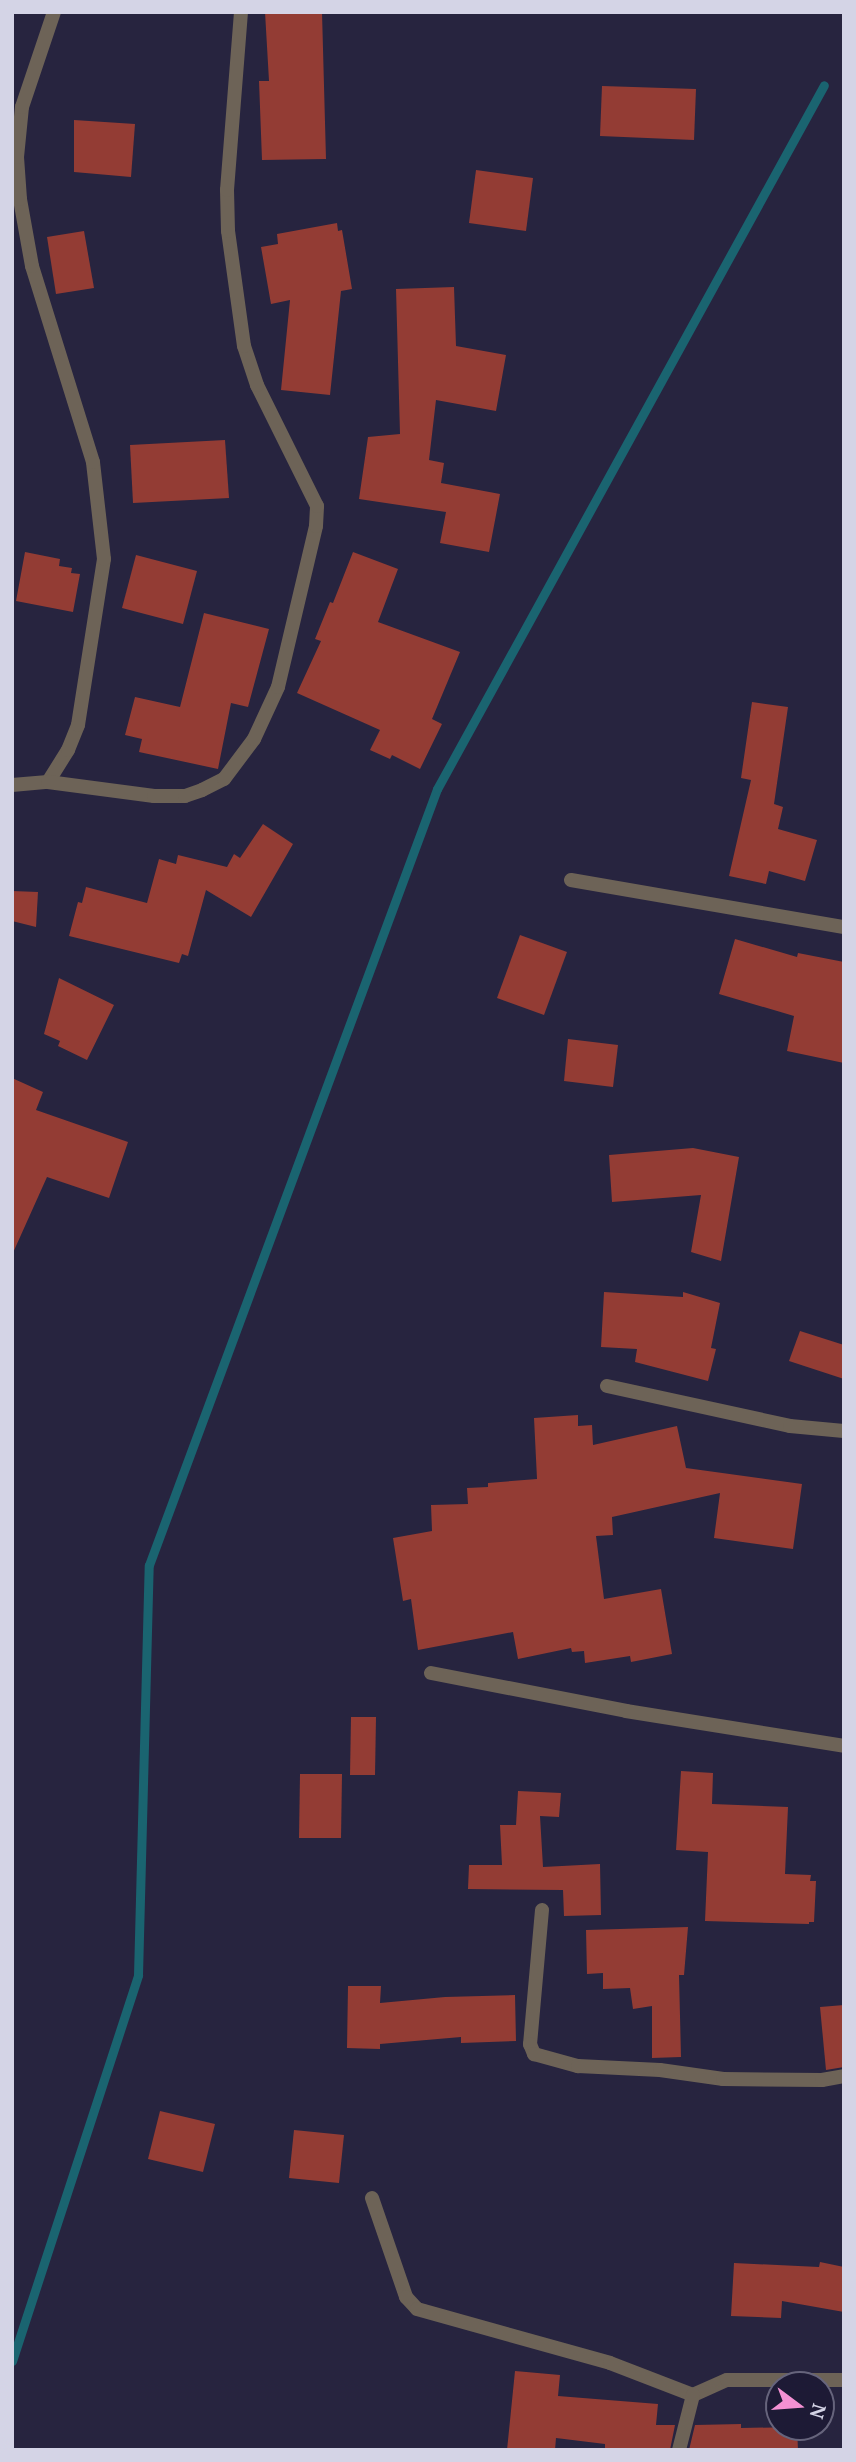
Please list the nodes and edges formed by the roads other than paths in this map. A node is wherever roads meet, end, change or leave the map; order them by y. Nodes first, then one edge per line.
1 (54, 12) edge
2 (242, 12) edge
3 (48, 782) junction
4 (12, 785) edge
5 (571, 880) dead end
6 (844, 927) edge
7 (607, 1386) dead end
8 (844, 1432) edge
9 (431, 1673) dead end
10 (844, 1745) edge
11 (542, 1910) dead end
12 (844, 2076) edge
13 (372, 2199) dead end
14 (844, 2380) edge
15 (693, 2395) junction
16 (679, 2450) edge

1 - 3 street
2 - 3 street
3 - 4 street
5 - 6 street
7 - 8 street
9 - 10 street
11 - 12 street
13 - 15 street
14 - 15 street
15 - 16 street

